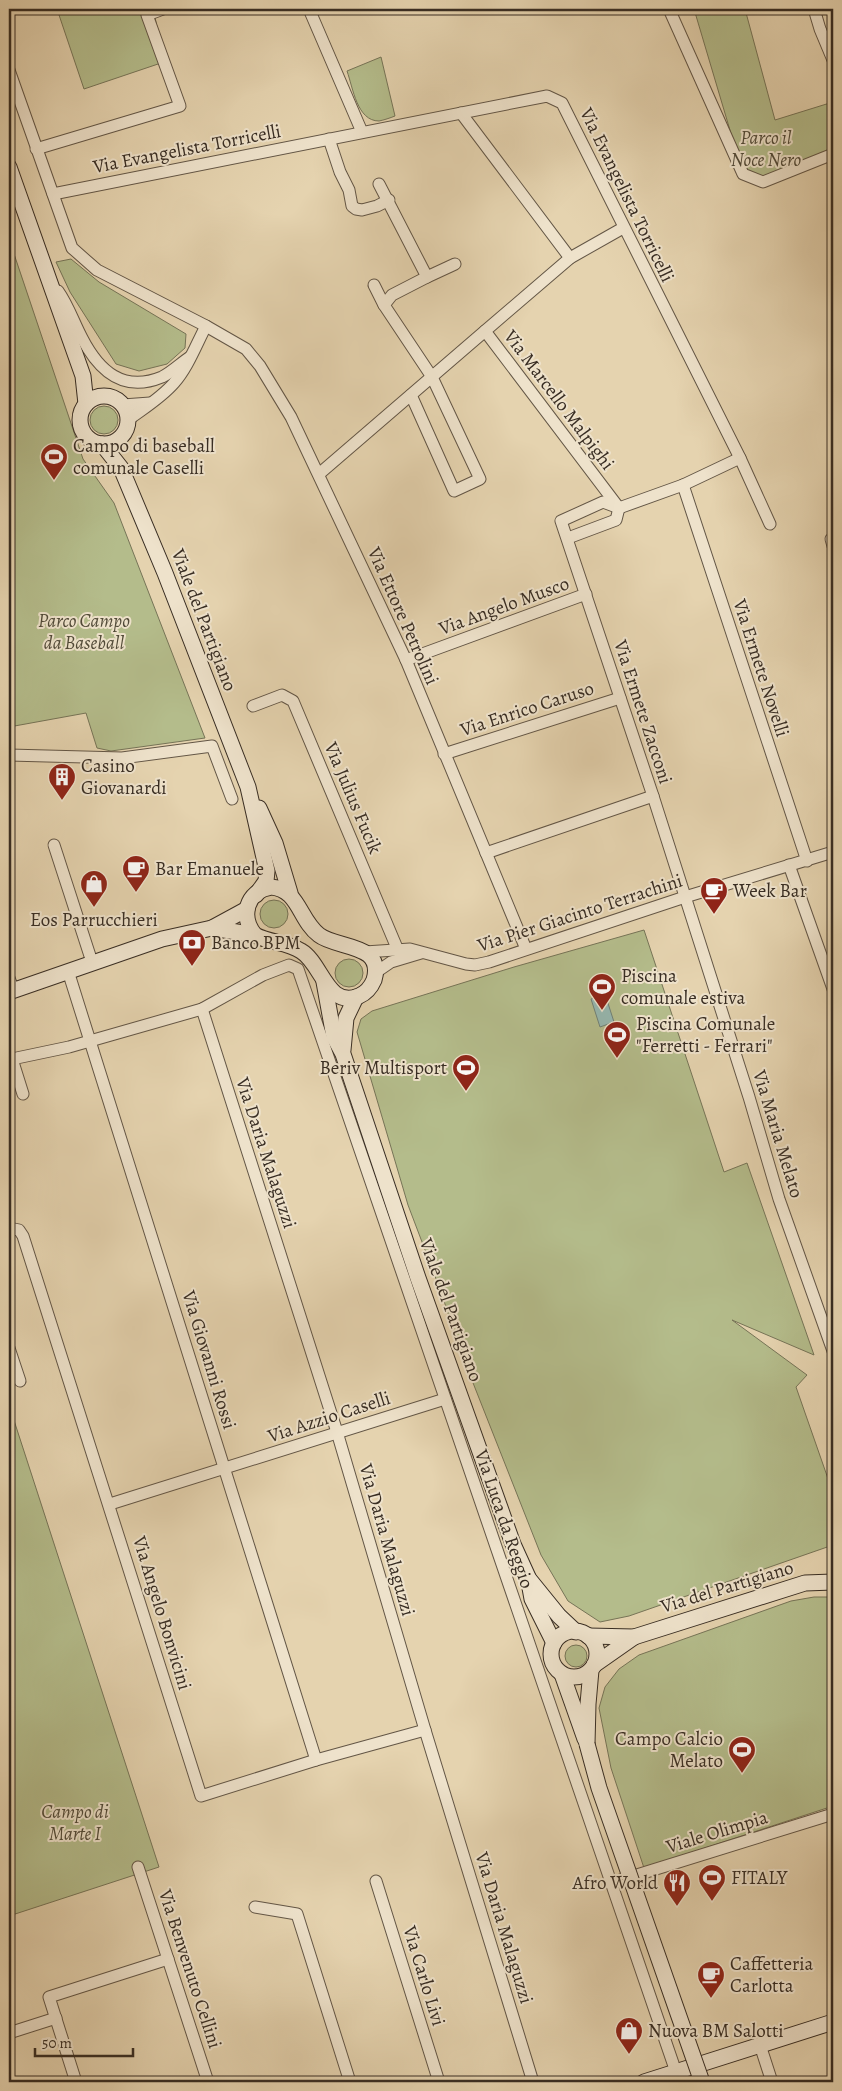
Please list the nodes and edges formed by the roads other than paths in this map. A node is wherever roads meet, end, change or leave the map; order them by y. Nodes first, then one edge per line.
1 (163, 9) edge
2 (309, 9) edge
3 (669, 9) edge
4 (814, 9) edge
5 (833, 60) edge
6 (9, 70) edge
7 (461, 113) junction
8 (362, 132) junction
9 (329, 139) junction
10 (36, 149) junction
11 (833, 154) edge
12 (9, 167) edge
13 (379, 184) dead end
14 (52, 194) junction
15 (389, 200) junction
16 (623, 228) junction
17 (570, 258) junction
18 (455, 264) dead end
19 (427, 277) junction
20 (48, 279) junction
21 (374, 285) dead end
22 (384, 305) junction
23 (206, 326) junction
24 (485, 331) junction
25 (190, 357) junction
26 (83, 376) junction
27 (432, 377) junction
28 (411, 395) junction
29 (101, 396) junction
30 (86, 404) junction
31 (126, 412) junction
32 (121, 438) junction
33 (102, 444) junction
34 (740, 458) junction
35 (121, 468) junction
36 (319, 474) junction
37 (683, 485) junction
38 (619, 508) junction
39 (770, 524) dead end
40 (568, 538) junction
41 (586, 594) junction
42 (406, 660) junction
43 (620, 698) junction
44 (253, 706) dead end
45 (444, 754) junction
46 (9, 755) edge
47 (248, 787) junction
48 (653, 796) junction
49 (232, 798) dead end
50 (54, 845) dead end
51 (833, 852) edge
52 (486, 853) junction
53 (807, 861) junction
54 (789, 865) junction
55 (290, 893) junction
56 (256, 895) junction
57 (685, 897) junction
58 (247, 909) junction
59 (212, 928) junction
60 (255, 935) junction
61 (397, 948) junction
62 (526, 949) junction
63 (365, 952) junction
64 (423, 953) junction
65 (92, 962) junction
66 (68, 971) junction
67 (375, 973) junction
68 (324, 982) junction
69 (10, 987) edge
70 (833, 989) edge
71 (356, 997) junction
72 (202, 1009) junction
73 (90, 1041) junction
74 (343, 1054) junction
75 (22, 1094) dead end
76 (9, 1228) edge
77 (9, 1348) edge
78 (833, 1351) edge
79 (20, 1381) dead end
80 (445, 1399) junction
81 (337, 1432) junction
82 (224, 1469) junction
83 (110, 1504) junction
84 (528, 1577) junction
85 (833, 1582) edge
86 (582, 1634) junction
87 (634, 1636) junction
88 (554, 1644) junction
89 (593, 1667) junction
90 (562, 1674) junction
91 (424, 1730) junction
92 (587, 1744) junction
93 (316, 1760) junction
94 (833, 1814) edge
95 (138, 1867) dead end
96 (376, 1881) dead end
97 (611, 1883) junction
98 (255, 1907) dead end
99 (168, 1959) junction
100 (56, 2018) junction
101 (833, 2022) edge
102 (9, 2033) edge
103 (760, 2045) junction
104 (676, 2072) junction
105 (73, 2082) edge
106 (208, 2082) edge
107 (350, 2082) edge
108 (439, 2082) edge
109 (533, 2082) edge
110 (644, 2082) edge
111 (702, 2082) edge
112 (772, 2082) edge

1 - 10 street
2 - 8 street
3 - 11 street
4 - 5 street
6 - 10 street, Via Ettore Petrolini
7 - 8 street, Via Evangelista Torricelli
7 - 16 street, Via Evangelista Torricelli
7 - 17 street
8 - 9 street, Via Evangelista Torricelli
9 - 14 street, Via Evangelista Torricelli
9 - 15 street
10 - 14 street, Via Ettore Petrolini
12 - 20 main road
13 - 15 street
14 - 23 street, Via Ettore Petrolini
15 - 19 street
16 - 17 street, Via Marcello Malpighi
16 - 34 street, Via Evangelista Torricelli
17 - 24 street, Via Marcello Malpighi
18 - 19 street
19 - 22 street
20 - 25 street
20 - 26 main road
21 - 22 street
22 - 27 street
23 - 25 street
23 - 36 street, Via Ettore Petrolini
24 - 27 street
24 - 38 street, Via Marcello Malpighi
25 - 31 street
26 - 29 main road
26 - 30 main road
27 - 28 street
27 - 28 street
28 - 36 street
29 - 30 main road
29 - 31 main road
30 - 33 main road
31 - 32 main road
32 - 33 main road
32 - 35 main road
33 - 35 main road
34 - 37 street
34 - 39 street, Via Evangelista Torricelli
35 - 47 main road, Viale del Partigiano
36 - 42 street, Via Ettore Petrolini
37 - 38 street
37 - 53 street, Via Ermete Novelli
38 - 40 street
38 - 40 street, Via Ermete Zacconi
40 - 41 street, Via Ermete Zacconi
41 - 42 street, Via Angelo Musco
41 - 43 street, Via Ermete Zacconi
42 - 45 street, Via Ettore Petrolini
43 - 45 street, Via Enrico Caruso
43 - 48 street, Via Ermete Zacconi
44 - 61 street, Via Julius Fucik
45 - 52 street, Via Ettore Petrolini
46 - 49 street
47 - 55 main road, Viale del Partigiano
47 - 56 main road, Viale del Partigiano
48 - 52 street
48 - 57 street, Via Ermete Zacconi
50 - 65 street
51 - 53 street, Via Pier Giacinto Terrachini
52 - 62 street, Via Ettore Petrolini
53 - 54 street, Via Pier Giacinto Terrachini
54 - 57 street, Via Pier Giacinto Terrachini
54 - 70 street
55 - 56 main road
55 - 63 main road, Viale del Partigiano
56 - 58 main road, Viale del Partigiano
57 - 62 street, Via Pier Giacinto Terrachini
57 - 78 street, Via Maria Melato
58 - 59 main road
58 - 60 main road
59 - 60 main road, Viale del Partigiano
59 - 65 main road
60 - 68 main road, Viale del Partigiano
61 - 63 street, Via Pier Giacinto Terrachini
61 - 64 street, Via Pier Giacinto Terrachini
62 - 64 street, Via Pier Giacinto Terrachini
63 - 67 main road
64 - 67 street, Via Pier Giacinto Terrachini
65 - 66 main road
66 - 69 main road
66 - 73 street, Via Giovanni Rossi
67 - 71 main road, Viale del Partigiano
68 - 71 main road, Viale del Partigiano
68 - 74 main road, Viale del Partigiano
71 - 74 main road, Viale del Partigiano
72 - 73 street
72 - 80 street, Via Luca da Reggio
72 - 81 street, Via Daria Malaguzzi
73 - 75 street
73 - 82 street, Via Giovanni Rossi
74 - 84 main road, Viale del Partigiano
76 - 83 street, Via Angelo Bonvicini
77 - 79 street
80 - 81 street, Via Azzio Caselli
80 - 97 street, Via Luca da Reggio
81 - 82 street, Via Azzio Caselli
81 - 91 street, Via Daria Malaguzzi
82 - 83 street, Via Azzio Caselli
82 - 93 street, Via Giovanni Rossi
83 - 93 street, Via Angelo Bonvicini
84 - 86 main road, Viale del Partigiano
84 - 88 main road, Viale del Partigiano
85 - 87 main road, Via del Partigiano
86 - 87 main road, Via del Partigiano
86 - 88 main road
86 - 89 main road, Viale del Partigiano
87 - 89 main road, Via del Partigiano
88 - 90 main road, Viale del Partigiano
89 - 90 main road
89 - 92 main road, Viale del Partigiano
90 - 92 main road, Viale del Partigiano
91 - 93 street, Via Angelo Bonvicini
91 - 109 street, Via Daria Malaguzzi
92 - 111 main road, Viale del Partigiano, bridge
94 - 97 street, Viale Olimpia
95 - 99 street, Via Benvenuto Cellini
96 - 108 street, Via Carlo Livi
97 - 104 street, Via Luca da Reggio
98 - 107 street
99 - 100 street
99 - 106 street, Via Benvenuto Cellini
100 - 102 street
100 - 105 street
101 - 103 main road
103 - 104 main road
103 - 112 street
104 - 110 main road

